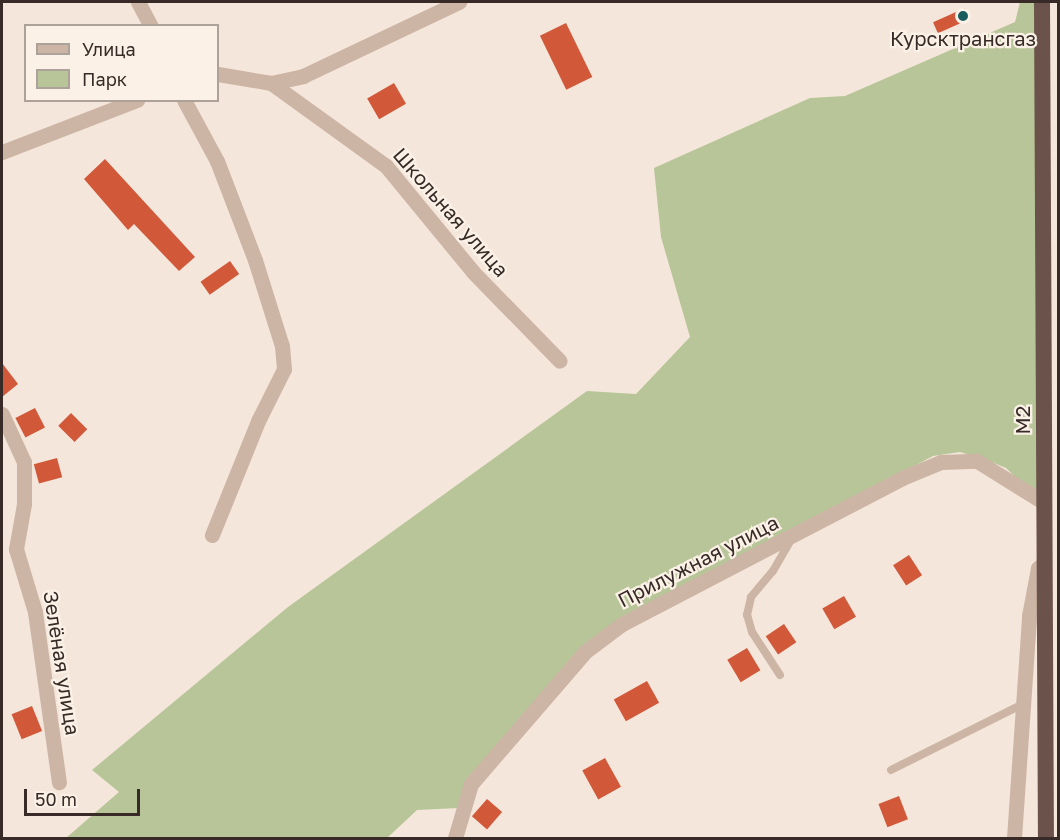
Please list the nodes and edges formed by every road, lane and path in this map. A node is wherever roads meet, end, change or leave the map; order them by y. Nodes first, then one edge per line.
1 (138, 2) edge
2 (459, 2) edge
3 (1042, 2) edge
4 (150, 24) edge
5 (219, 74) edge
6 (271, 83) junction
7 (132, 102) edge
8 (185, 102) edge
9 (2, 152) edge
10 (560, 361) dead end
11 (2, 414) edge
12 (1043, 502) junction
13 (794, 534) junction
14 (212, 535) dead end
15 (1043, 564) junction
16 (780, 675) dead end
17 (1021, 705) junction
18 (891, 770) dead end
19 (59, 782) dead end
20 (455, 838) edge
21 (1014, 838) edge
22 (1046, 838) edge

1 - 4 street
2 - 6 street
3 - 12 highway, М2
5 - 6 street
6 - 10 street, Школьная улица
7 - 9 street
8 - 14 street
11 - 19 street, Зелёная улица
12 - 13 street, Прилужная улица
12 - 15 highway, М2
13 - 16 lane
13 - 20 street, Прилужная улица
15 - 17 street
15 - 22 highway, М2
17 - 18 lane
17 - 21 street

